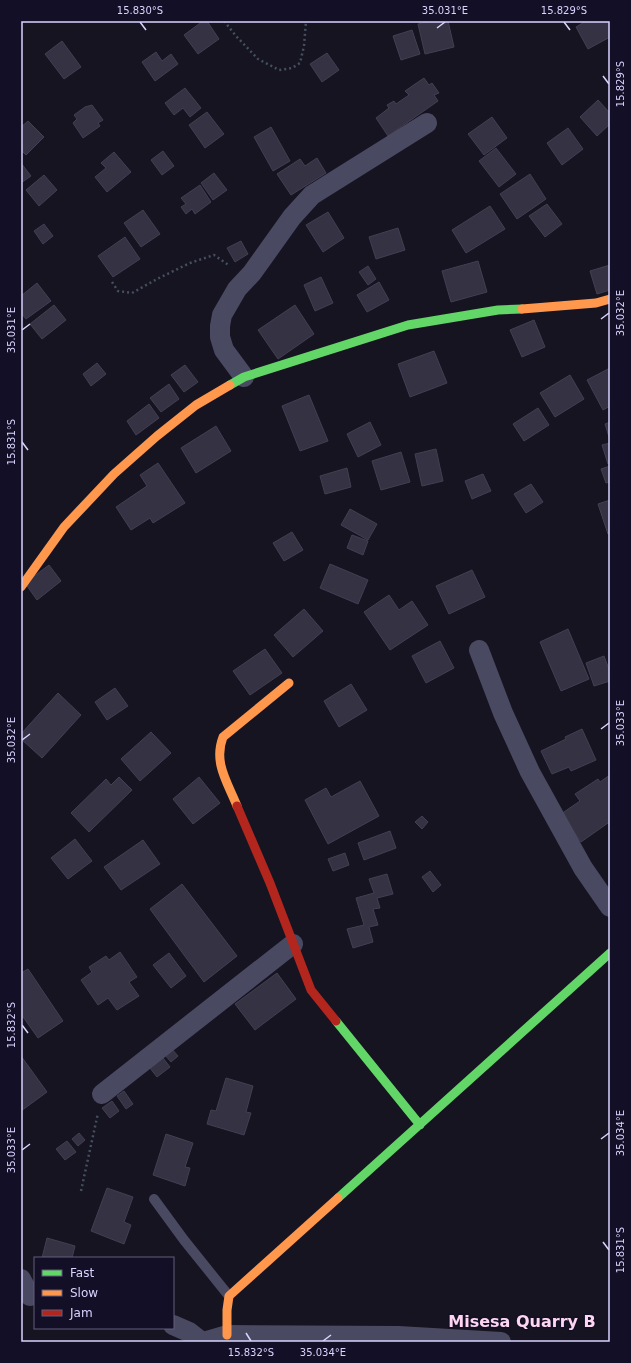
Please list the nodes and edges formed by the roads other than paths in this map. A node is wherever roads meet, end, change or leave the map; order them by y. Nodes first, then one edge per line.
1 (428, 123) dead end
2 (610, 299) edge
3 (244, 377) junction
4 (21, 587) edge
5 (479, 650) dead end
6 (289, 683) dead end
7 (610, 907) edge
8 (293, 944) junction
9 (610, 953) edge
10 (102, 1094) road end
11 (420, 1125) junction
12 (154, 1199) dead end
13 (229, 1296) junction
14 (174, 1326) edge
15 (227, 1335) junction
16 (202, 1342) edge
17 (501, 1342) edge

1 - 3 street
2 - 3 street
3 - 4 street
5 - 7 street
6 - 8 street
8 - 10 street
8 - 11 street
9 - 11 street
11 - 13 street
12 - 13 lane
13 - 15 street
14 - 16 street
15 - 16 street
15 - 17 street

